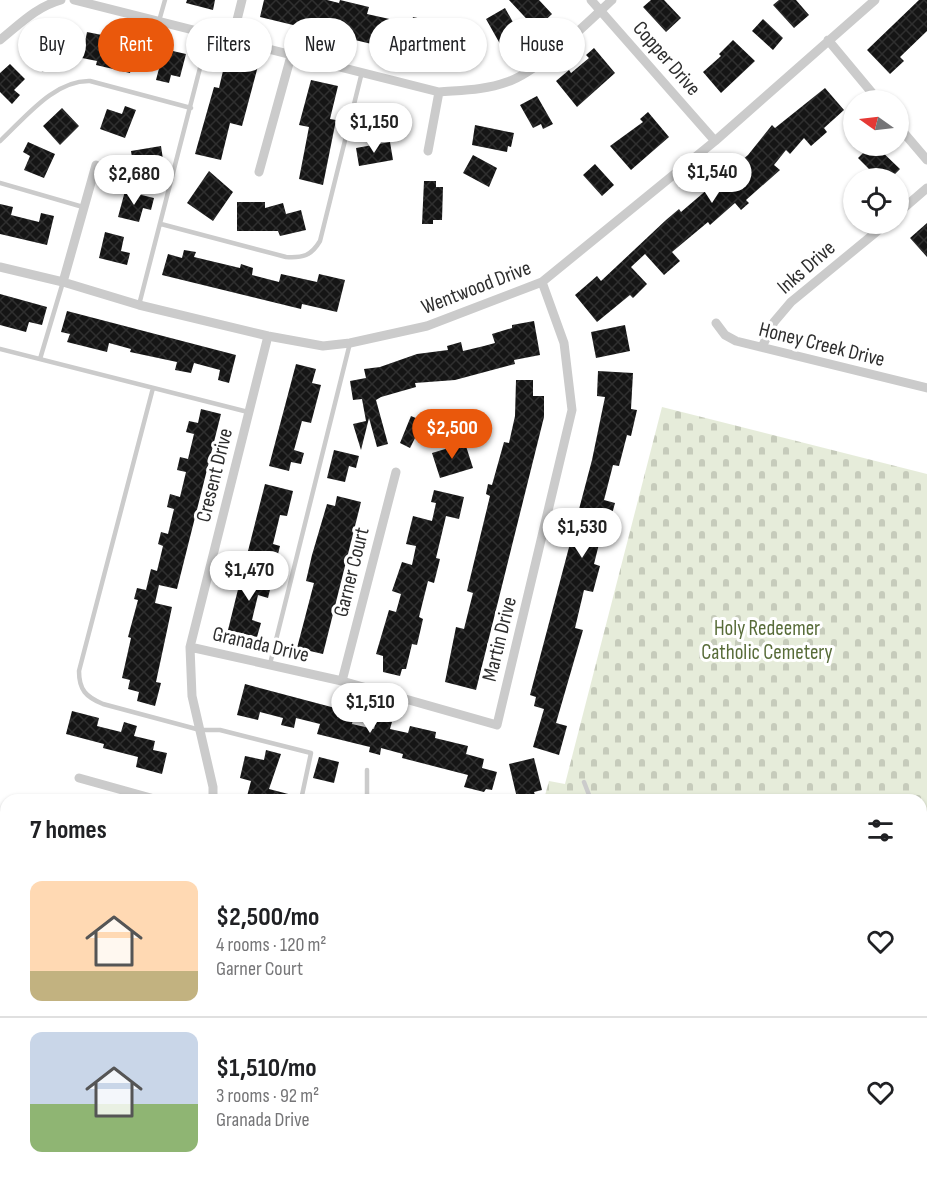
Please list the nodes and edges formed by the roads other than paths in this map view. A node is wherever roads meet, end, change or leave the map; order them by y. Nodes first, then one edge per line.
1 (61, 0) edge
2 (74, 0) edge
3 (165, 0) edge
4 (242, 0) edge
5 (591, 0) edge
6 (612, 0) edge
7 (875, 0) edge
8 (87, 1) edge
9 (601, 10) junction
10 (148, 18) edge
11 (160, 18) edge
12 (238, 18) edge
13 (0, 40) edge
14 (828, 40) junction
15 (357, 70) edge
16 (362, 71) junction
17 (200, 72) edge
18 (287, 72) edge
19 (870, 90) edge
20 (439, 92) junction
21 (191, 108) junction
22 (909, 139) edge
23 (0, 141) edge
24 (715, 141) junction
25 (428, 151) dead end
26 (927, 160) edge
27 (96, 165) dead end
28 (259, 172) dead end
29 (0, 183) edge
30 (927, 188) edge
31 (909, 204) edge
32 (83, 207) junction
33 (161, 224) junction
34 (874, 234) edge
35 (0, 267) edge
36 (63, 282) junction
37 (542, 282) junction
38 (139, 305) junction
39 (716, 323) dead end
40 (268, 336) junction
41 (350, 343) junction
42 (762, 347) junction
43 (0, 349) edge
44 (40, 359) junction
45 (153, 388) junction
46 (927, 388) edge
47 (248, 412) junction
48 (396, 472) dead end
49 (190, 647) junction
50 (269, 664) junction
51 (342, 681) junction
52 (497, 724) joint
53 (200, 730) junction
54 (367, 770) dead end
55 (79, 778) dead end
56 (584, 782) dead end
57 (136, 794) edge
58 (213, 794) edge
59 (302, 794) edge
60 (367, 794) edge
61 (589, 794) edge

1 - 13 street
2 - 8 street
3 - 11 lane
4 - 12 street
5 - 9 street, Copper Drive
6 - 9 street
7 - 14 street, Wentwood Drive
8 - 10 street
9 - 20 street
9 - 24 street, Copper Drive
14 - 19 street
14 - 24 street, Wentwood Drive
15 - 16 street
16 - 20 street
16 - 33 lane
17 - 21 lane
18 - 28 street
20 - 25 street
21 - 23 lane
21 - 33 lane
22 - 26 street
24 - 37 street, Wentwood Drive
27 - 32 street
29 - 32 lane
30 - 31 street
32 - 36 street
33 - 38 lane
34 - 42 street, Inks Drive
35 - 36 street, Wentwood Drive
36 - 38 street, Wentwood Drive
36 - 44 lane
37 - 41 street, Wentwood Drive
37 - 52 street, Martin Drive
38 - 40 street, Wentwood Drive
39 - 42 street, Honey Creek Drive
40 - 41 street, Wentwood Drive
40 - 47 street, Cresent Drive
41 - 50 lane
42 - 46 street, Honey Creek Drive
43 - 44 lane
44 - 45 lane
45 - 47 lane
45 - 53 lane
47 - 49 street, Cresent Drive
48 - 51 street, Garner Court
49 - 50 street, Granada Drive
49 - 53 street, Cresent Drive
50 - 51 street, Granada Drive
51 - 52 street, Granada Drive
53 - 58 street, Cresent Drive
53 - 59 lane
54 - 60 lane
55 - 57 street
56 - 61 lane

